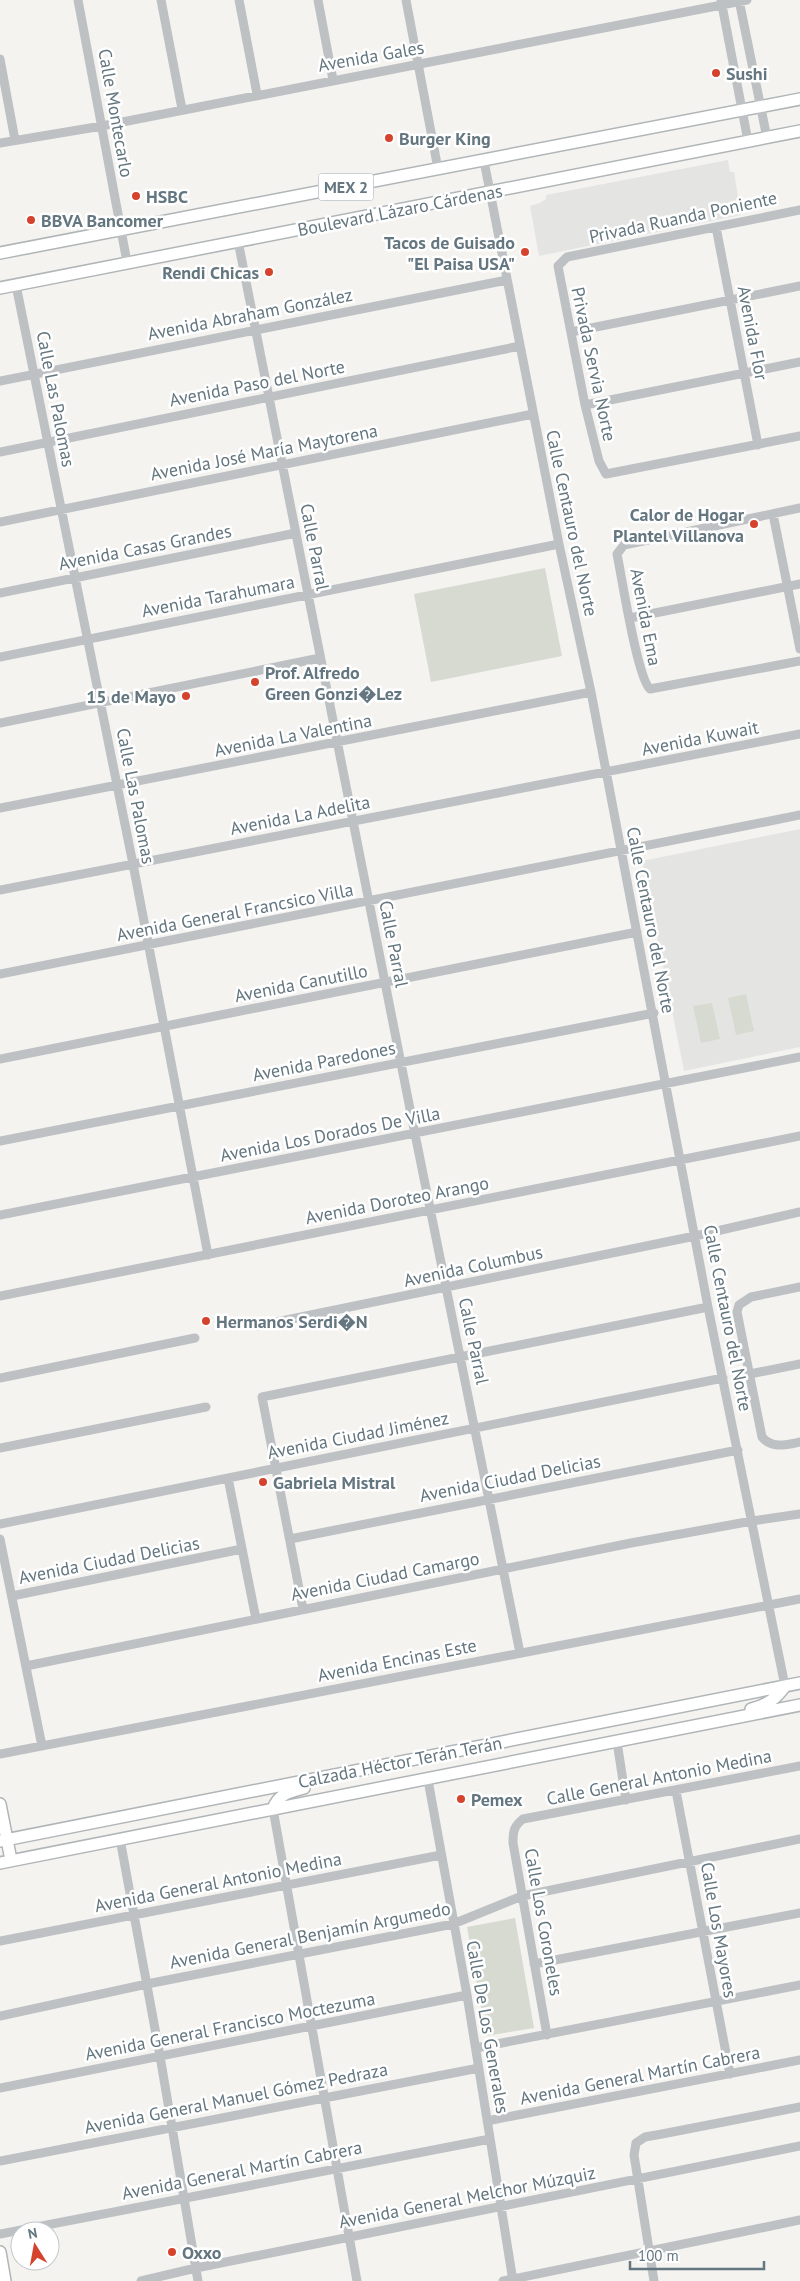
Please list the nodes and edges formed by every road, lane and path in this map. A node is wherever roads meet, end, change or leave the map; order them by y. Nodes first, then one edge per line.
1 (78, 0) edge
2 (161, 0) edge
3 (239, 0) edge
4 (318, 0) edge
5 (406, 0) edge
6 (742, 0) edge
7 (722, 2) edge
8 (0, 59) edge
9 (418, 64) junction
10 (333, 80) junction
11 (257, 94) junction
12 (800, 99) edge
13 (760, 107) junction
14 (182, 109) junction
15 (742, 111) junction
16 (102, 126) junction
17 (800, 131) edge
18 (767, 138) junction
19 (15, 140) junction
20 (748, 141) junction
21 (0, 143) edge
22 (484, 161) junction
23 (438, 169) junction
24 (490, 192) junction
25 (800, 210) edge
26 (716, 226) junction
27 (121, 229) junction
28 (238, 241) junction
29 (0, 253) edge
30 (572, 256) joint
31 (127, 262) junction
32 (507, 280) junction
33 (16, 285) junction
34 (800, 286) edge
35 (0, 288) edge
36 (730, 300) junction
37 (255, 329) junction
38 (571, 332) junction
39 (520, 346) junction
40 (800, 362) edge
41 (35, 374) junction
42 (744, 374) junction
43 (0, 381) edge
44 (269, 398) junction
45 (585, 405) junction
46 (534, 414) junction
47 (800, 436) edge
48 (48, 442) junction
49 (758, 445) junction
50 (0, 452) edge
51 (282, 465) junction
52 (800, 508) edge
53 (62, 509) junction
54 (773, 514) junction
55 (0, 522) edge
56 (296, 533) junction
57 (559, 544) junction
58 (75, 578) junction
59 (800, 584) edge
60 (788, 586) junction
61 (0, 593) edge
62 (308, 594) junction
63 (630, 618) junction
64 (87, 639) junction
65 (800, 649) edge
66 (0, 657) edge
67 (320, 658) junction
68 (800, 661) edge
69 (591, 692) junction
70 (101, 702) junction
71 (0, 723) edge
72 (800, 734) edge
73 (337, 743) junction
74 (607, 773) junction
75 (117, 786) junction
76 (0, 808) edge
77 (800, 815) edge
78 (353, 822) junction
79 (621, 850) junction
80 (133, 864) junction
81 (0, 890) edge
82 (369, 902) junction
83 (637, 932) junction
84 (149, 946) junction
85 (0, 974) edge
86 (385, 984) junction
87 (654, 1013) junction
88 (164, 1027) junction
89 (800, 1057) edge
90 (0, 1059) edge
91 (400, 1063) junction
92 (666, 1083) junction
93 (180, 1106) junction
94 (414, 1134) junction
95 (800, 1136) edge
96 (0, 1141) edge
97 (681, 1160) junction
98 (193, 1177) junction
99 (430, 1209) junction
100 (800, 1212) edge
101 (0, 1215) edge
102 (695, 1236) junction
103 (208, 1255) junction
104 (800, 1287) edge
105 (446, 1289) junction
106 (0, 1296) edge
107 (708, 1307) junction
108 (257, 1326) dead end
109 (195, 1338) dead end
110 (461, 1358) junction
111 (800, 1364) edge
112 (750, 1374) junction
113 (0, 1378) edge
114 (723, 1378) junction
115 (206, 1407) dead end
116 (476, 1428) junction
117 (800, 1442) edge
118 (0, 1448) edge
119 (738, 1450) junction
120 (276, 1468) junction
121 (228, 1478) junction
122 (490, 1499) junction
123 (800, 1514) edge
124 (752, 1521) junction
125 (0, 1524) edge
126 (0, 1539) edge
127 (290, 1539) junction
128 (242, 1549) junction
129 (504, 1569) junction
130 (12, 1596) junction
131 (800, 1599) edge
132 (770, 1605) junction
133 (303, 1609) junction
134 (256, 1619) junction
135 (520, 1653) junction
136 (26, 1666) junction
137 (800, 1683) edge
138 (785, 1686) junction
139 (800, 1705) edge
140 (680, 1729) junction
141 (617, 1742) junction
142 (42, 1746) junction
143 (0, 1754) edge
144 (800, 1766) edge
145 (340, 1774) junction
146 (428, 1780) junction
147 (676, 1791) junction
148 (626, 1800) junction
149 (0, 1804) edge
150 (273, 1808) junction
151 (523, 1819) joint
152 (120, 1839) junction
153 (800, 1839) edge
154 (4, 1840) edge
155 (442, 1855) junction
156 (6, 1861) edge
157 (690, 1861) junction
158 (287, 1885) junction
159 (522, 1896) junction
160 (800, 1913) edge
161 (133, 1914) junction
162 (453, 1924) junction
163 (704, 1931) junction
164 (0, 1941) edge
165 (300, 1956) junction
166 (534, 1964) junction
167 (147, 1984) junction
168 (800, 1986) edge
169 (467, 1995) junction
170 (716, 2002) junction
171 (0, 2016) edge
172 (312, 2027) junction
173 (547, 2035) junction
174 (476, 2048) junction
175 (160, 2056) junction
176 (800, 2060) edge
177 (479, 2068) junction
178 (730, 2074) junction
179 (0, 2088) edge
180 (325, 2097) junction
181 (800, 2107) edge
182 (487, 2121) junction
183 (172, 2126) junction
184 (490, 2139) junction
185 (800, 2146) edge
186 (0, 2161) edge
187 (337, 2167) junction
188 (637, 2179) junction
189 (183, 2198) junction
190 (501, 2208) junction
191 (800, 2220) edge
192 (0, 2234) edge
193 (350, 2237) junction
194 (648, 2251) junction
195 (0, 2252) edge
196 (196, 2268) junction
197 (510, 2280) edge
198 (5, 2281) edge
199 (141, 2281) edge
200 (198, 2281) edge
201 (357, 2281) edge
202 (654, 2281) edge

1 - 16 street, Calle Montecarlo
2 - 14 street
3 - 11 street
4 - 10 street
5 - 9 street
6 - 7 street, Avenida Gales
6 - 13 street
7 - 9 street, Avenida Gales
7 - 15 street
8 - 19 street
9 - 10 street, Avenida Gales
9 - 23 street
10 - 11 street, Avenida Gales
11 - 14 street, Avenida Gales
12 - 13 main road, Boulevard Lázaro Cárdenas / MEX 2
13 - 15 main road, Boulevard Lázaro Cárdenas / MEX 2
13 - 18 street
14 - 16 street, Avenida Gales
15 - 20 street
15 - 22 main road, Boulevard Lázaro Cárdenas / MEX 2
16 - 19 street, Avenida Gales
16 - 27 street, Calle Montecarlo
17 - 18 main road, Boulevard Lázaro Cárdenas / MEX 2
18 - 20 main road, Boulevard Lázaro Cárdenas / MEX 2
19 - 21 street, Avenida Gales
20 - 24 main road, Boulevard Lázaro Cárdenas / MEX 2
22 - 23 main road, Boulevard Lázaro Cárdenas / MEX 2
22 - 24 street, Calle Centauro del Norte
23 - 27 main road, Boulevard Lázaro Cárdenas / MEX 2
24 - 28 main road, Boulevard Lázaro Cárdenas / MEX 2
24 - 32 street, Calle Centauro del Norte
25 - 26 street, Privada Ruanda Poniente
26 - 30 street, Privada Ruanda Poniente
26 - 36 street, Avenida Flor
27 - 29 main road, Boulevard Lázaro Cárdenas / MEX 2
27 - 31 street, Calle Montecarlo
28 - 31 main road, Boulevard Lázaro Cárdenas / MEX 2
28 - 37 street, Calle Parral
30 - 38 street, Privada Servia Norte
31 - 33 main road, Boulevard Lázaro Cárdenas / MEX 2
32 - 37 street, Avenida Abraham González
32 - 39 street, Calle Centauro del Norte
33 - 35 main road, Boulevard Lázaro Cárdenas / MEX 2
33 - 41 street, Calle Las Palomas
34 - 36 street
36 - 38 street
36 - 42 street, Avenida Flor
37 - 41 street, Avenida Abraham González
37 - 44 street, Calle Parral
38 - 45 street, Privada Servia Norte
39 - 44 street, Avenida Paso del Norte
39 - 46 street, Calle Centauro del Norte
40 - 42 street
41 - 43 street, Avenida Abraham González
41 - 48 street, Calle Las Palomas
42 - 45 street
42 - 49 street, Avenida Flor
44 - 48 street, Avenida Paso del Norte
44 - 51 street, Calle Parral
45 - 49 street, Privada Servia Norte
46 - 51 street, Avenida José María Maytorena
46 - 57 street, Calle Centauro del Norte
47 - 49 street
48 - 50 street, Avenida Paso del Norte
48 - 53 street, Calle Las Palomas
51 - 53 street, Avenida José María Maytorena
51 - 56 street, Calle Parral
52 - 54 street
53 - 55 street, Avenida José María Maytorena
53 - 58 street, Calle Las Palomas
54 - 60 street
54 - 63 street, Avenida Ema
56 - 58 street, Avenida Casas Grandes
56 - 62 street, Calle Parral
57 - 62 street, Avenida Tarahumara
57 - 69 street, Calle Centauro del Norte
58 - 61 street, Avenida Casas Grandes
58 - 64 street, Calle Las Palomas
59 - 60 street
60 - 63 street
60 - 65 street
62 - 64 street, Avenida Tarahumara
62 - 67 street, Calle Parral
63 - 68 street, Avenida Ema
64 - 66 street, Avenida Tarahumara
64 - 70 street, Calle Las Palomas
67 - 70 street
67 - 73 street, Calle Parral
69 - 73 street, Avenida La Valentina
69 - 74 street, Calle Centauro del Norte
70 - 71 street
70 - 75 street, Calle Las Palomas
72 - 74 street, Avenida Kuwait
73 - 75 street, Avenida La Valentina
73 - 78 street, Calle Parral
74 - 78 street, Avenida La Adelita
74 - 79 street, Calle Centauro del Norte
75 - 76 street, Avenida La Valentina
75 - 80 street, Calle Las Palomas
77 - 79 street, Avenida General Francsico Villa
78 - 80 street, Avenida La Adelita
78 - 82 street, Calle Parral
79 - 82 street, Avenida General Francsico Villa
79 - 83 street, Calle Centauro del Norte
80 - 81 street, Avenida La Adelita
80 - 84 street, Calle Las Palomas
82 - 84 street, Avenida General Francsico Villa
82 - 86 street, Calle Parral
83 - 86 street, Avenida Canutillo
83 - 87 street, Calle Centauro del Norte
84 - 85 street, Avenida General Francsico Villa
84 - 88 street, Calle Las Palomas
86 - 88 street, Avenida Canutillo
86 - 91 street, Calle Parral
87 - 91 street, Avenida Paredones
87 - 92 street, Calle Centauro del Norte
88 - 90 street, Avenida Canutillo
88 - 93 street, Calle Las Palomas
89 - 92 street, Avenida Los Dorados De Villa
91 - 93 street, Avenida Paredones
91 - 94 street, Calle Parral
92 - 94 street, Avenida Los Dorados De Villa
92 - 97 street, Calle Centauro del Norte
93 - 96 street, Avenida Paredones
93 - 98 street, Calle Las Palomas
94 - 98 street, Avenida Los Dorados De Villa
94 - 99 street, Calle Parral
95 - 97 street, Avenida Doroteo Arango
97 - 99 street, Avenida Doroteo Arango
97 - 102 street, Calle Centauro del Norte
98 - 101 street, Avenida Los Dorados De Villa
98 - 103 street, Calle Las Palomas
99 - 103 street, Avenida Doroteo Arango
99 - 105 street, Calle Parral
100 - 102 street, Avenida Columbus
102 - 105 street, Avenida Columbus
102 - 107 street, Calle Centauro del Norte
103 - 106 street, Avenida Doroteo Arango
104 - 112 street
105 - 108 street, Avenida Columbus
105 - 110 street, Calle Parral
107 - 110 street
107 - 114 street, Calle Centauro del Norte
109 - 113 street
110 - 116 street, Calle Parral
110 - 120 street
111 - 112 street
112 - 117 street
114 - 116 street, Avenida Ciudad Jiménez
114 - 119 street, Calle Centauro del Norte
115 - 118 street
116 - 120 street, Avenida Ciudad Jiménez
116 - 122 street, Calle Parral
119 - 122 street, Avenida Ciudad Delicias
119 - 124 street, Calle Centauro del Norte
120 - 121 street, Avenida Ciudad Jiménez
120 - 127 street
121 - 125 street, Avenida Ciudad Jiménez
121 - 128 street
122 - 127 street, Avenida Ciudad Delicias
122 - 129 street, Calle Parral
123 - 124 street, Avenida Ciudad Camargo
124 - 129 street, Avenida Ciudad Camargo
124 - 132 street, Calle Centauro del Norte
126 - 130 street
127 - 133 street
128 - 130 street, Avenida Ciudad Delicias
128 - 134 street
129 - 133 street, Avenida Ciudad Camargo
129 - 135 street, Calle Parral
130 - 136 street
131 - 132 street, Avenida Encinas Este
132 - 135 street, Avenida Encinas Este
132 - 138 street, Calle Centauro del Norte
133 - 134 street, Avenida Ciudad Camargo
134 - 136 street, Avenida Ciudad Camargo
135 - 142 street, Avenida Encinas Este
136 - 142 street
137 - 138 main road, Calzada Héctor Terán Terán
138 - 140 main road
138 - 145 main road, Calzada Héctor Terán Terán
139 - 140 main road, Calzada Héctor Terán Terán
140 - 141 main road, Calzada Héctor Terán Terán
141 - 146 main road, Calzada Héctor Terán Terán
141 - 148 street
142 - 143 street, Avenida Encinas Este
144 - 147 street, Calle General Antonio Medina
145 - 150 main road
145 - 154 main road, Calzada Héctor Terán Terán
146 - 150 main road, Calzada Héctor Terán Terán
146 - 155 street, Calle De Los Generales
147 - 148 street, Calle General Antonio Medina
147 - 157 street, Calle Los Mayores
148 - 151 street, Calle General Antonio Medina
149 - 154 main road
150 - 152 main road, Calzada Héctor Terán Terán
150 - 158 street
151 - 159 street, Calle Los Coroneles
152 - 156 main road, Calzada Héctor Terán Terán
152 - 161 street
153 - 157 street, Avenida General Benjamín Argumedo
154 - 156 main road
155 - 158 street, Avenida General Antonio Medina
155 - 162 street, Calle De Los Generales
157 - 159 street, Avenida General Benjamín Argumedo
157 - 163 street, Calle Los Mayores
158 - 161 street, Avenida General Antonio Medina
158 - 165 street
159 - 162 street, Avenida General Benjamín Argumedo
159 - 166 street, Calle Los Coroneles
160 - 163 street
161 - 164 street, Avenida General Antonio Medina
161 - 167 street
162 - 165 street, Avenida General Benjamín Argumedo
162 - 169 street, Calle De Los Generales
163 - 166 street
163 - 170 street, Calle Los Mayores
165 - 167 street, Avenida General Benjamín Argumedo
165 - 172 street
166 - 173 street, Calle Los Coroneles
167 - 171 street, Avenida General Benjamín Argumedo
167 - 175 street
168 - 170 street
169 - 172 street, Avenida General Francisco Moctezuma
169 - 174 street, Calle De Los Generales
170 - 173 street
170 - 178 street, Calle Los Mayores
172 - 175 street, Avenida General Francisco Moctezuma
172 - 180 street
173 - 174 street
174 - 177 street, Calle De Los Generales
175 - 179 street, Avenida General Francisco Moctezuma
175 - 183 street
176 - 178 street, Avenida General Martín Cabrera
177 - 180 street, Avenida General Manuel Gómez Pedraza
177 - 182 street, Calle De Los Generales
178 - 182 street, Avenida General Martín Cabrera
180 - 183 street, Avenida General Manuel Gómez Pedraza
180 - 187 street
181 - 188 street
182 - 184 street, Calle De Los Generales
183 - 186 street, Avenida General Manuel Gómez Pedraza
183 - 189 street
184 - 187 street, Avenida General Martín Cabrera
184 - 190 street, Calle De Los Generales
185 - 188 street, Avenida General Melchor Múzquiz
187 - 189 street, Avenida General Martín Cabrera
187 - 193 street
188 - 190 street, Avenida General Melchor Múzquiz
188 - 194 street
189 - 192 street, Avenida General Martín Cabrera
189 - 196 street
190 - 193 street, Avenida General Melchor Múzquiz
190 - 197 street, Calle De Los Generales
191 - 194 street
193 - 196 street, Avenida General Melchor Múzquiz
193 - 201 street
194 - 197 street
194 - 202 street
195 - 198 main road
196 - 199 street, Avenida General Melchor Múzquiz
196 - 200 street

